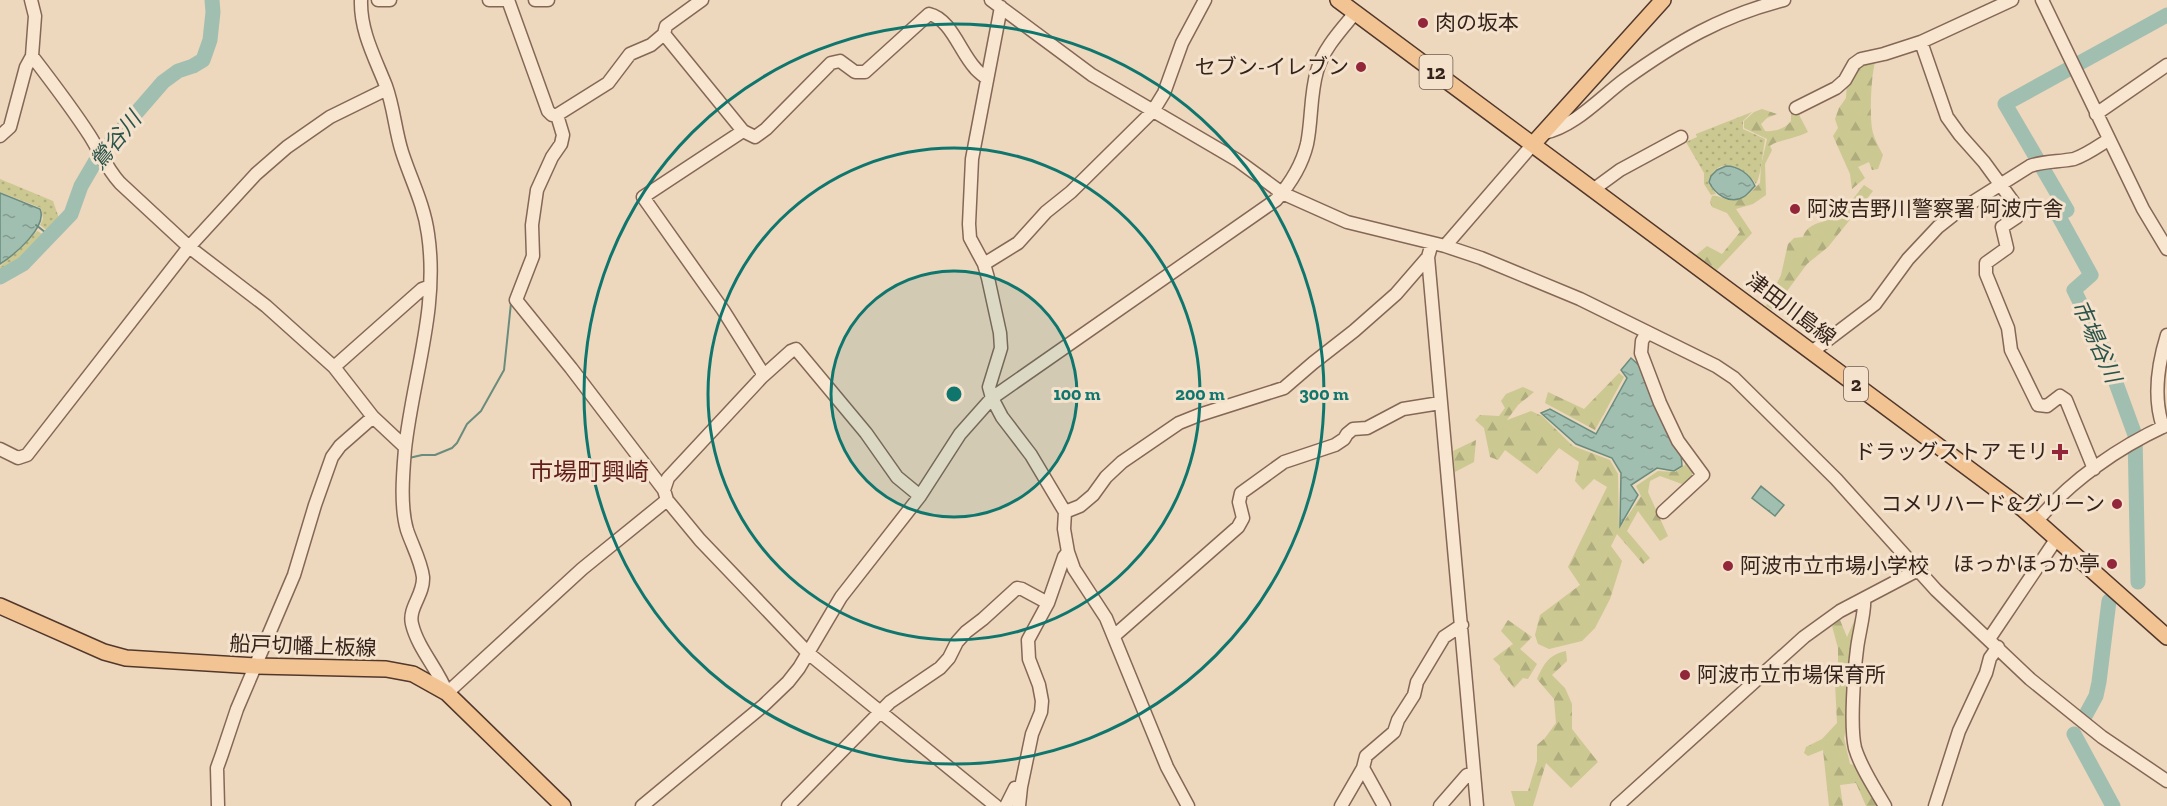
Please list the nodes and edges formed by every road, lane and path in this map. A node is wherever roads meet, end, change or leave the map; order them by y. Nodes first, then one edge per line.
1 (31, 0) edge
2 (361, 0) edge
3 (378, 0) edge
4 (390, 0) edge
5 (489, 0) edge
6 (507, 0) edge
7 (536, 0) edge
8 (548, 0) edge
9 (702, 0) edge
10 (1205, 0) edge
11 (1338, 0) edge
12 (1663, 0) edge
13 (1784, 0) edge
14 (2012, 0) edge
15 (2042, 0) edge
16 (998, 3) edge
17 (1355, 13) junction
18 (664, 34) junction
19 (1921, 42) junction
20 (32, 56) junction
21 (2167, 65) edge
22 (986, 78) junction
23 (387, 88) junction
24 (1796, 108) dead end
25 (1153, 111) junction
26 (2096, 114) junction
27 (555, 115) junction
28 (743, 131) junction
29 (0, 136) edge
30 (1681, 137) dead end
31 (1538, 138) junction
32 (2108, 140) junction
33 (2001, 185) junction
34 (1594, 189) junction
35 (1282, 193) junction
36 (1432, 243) junction
37 (1445, 246) junction
38 (189, 247) junction
39 (2167, 249) edge
40 (1428, 257) junction
41 (984, 264) junction
42 (430, 286) junction
43 (1647, 332) junction
44 (2167, 335) edge
45 (1813, 351) junction
46 (334, 367) junction
47 (762, 377) junction
48 (992, 398) junction
49 (1440, 403) junction
50 (373, 417) junction
51 (2166, 427) edge
52 (405, 447) junction
53 (0, 449) edge
54 (2094, 469) junction
55 (665, 495) junction
56 (920, 496) junction
57 (1065, 512) junction
58 (1663, 512) dead end
59 (2037, 521) junction
60 (2057, 538) junction
61 (1068, 552) junction
62 (1918, 570) junction
63 (1864, 599) junction
64 (1048, 603) junction
65 (0, 606) edge
66 (1462, 625) junction
67 (1114, 636) junction
68 (2167, 638) edge
69 (1994, 643) junction
70 (808, 653) junction
71 (256, 666) junction
72 (447, 693) junction
73 (881, 711) junction
74 (1363, 768) junction
75 (1474, 773) junction
76 (2167, 781) edge
77 (1021, 787) junction
78 (218, 806) edge
79 (563, 806) edge
80 (642, 806) edge
81 (788, 806) edge
82 (996, 806) edge
83 (1006, 806) edge
84 (1019, 806) edge
85 (1188, 806) edge
86 (1341, 806) edge
87 (1384, 806) edge
88 (1440, 806) edge
89 (1477, 806) edge
90 (1617, 806) edge
91 (1885, 806) edge
92 (1935, 806) edge

1 - 20 street
2 - 23 street
3 - 4 street
5 - 6 street
6 - 27 street
7 - 8 street
9 - 18 street
10 - 25 street
11 - 17 main road, 12
12 - 31 main road
13 - 31 street
14 - 19 street
15 - 26 street
16 - 22 street
16 - 25 street
17 - 31 main road, 12
17 - 35 street
18 - 27 street
18 - 28 street
19 - 24 street
19 - 33 street
20 - 29 street
20 - 38 street
21 - 26 street
22 - 28 street
22 - 41 street
23 - 38 street
23 - 42 street
25 - 35 street
25 - 41 street
26 - 32 street
27 - 55 street
28 - 47 street
30 - 34 street
31 - 34 main road, 津田川島線 / 2
31 - 37 street
32 - 33 street
32 - 39 street
33 - 45 street
33 - 54 street
34 - 45 main road, 津田川島線 / 2
35 - 36 street
35 - 48 street
36 - 37 street
36 - 40 street
37 - 43 street
38 - 46 street
38 - 53 street
40 - 49 street
40 - 57 street
41 - 48 street
42 - 46 street
42 - 52 street
43 - 58 street
43 - 62 street
44 - 51 street
45 - 59 main road, 津田川島線 / 2
46 - 50 street
47 - 55 street
47 - 56 street
48 - 56 street
48 - 57 street
49 - 66 street
49 - 67 street
50 - 52 street
50 - 71 street
51 - 54 street
52 - 72 street
54 - 59 street
55 - 70 street
55 - 72 street
56 - 70 street
57 - 61 street
59 - 60 main road, 津田川島線 / 2
60 - 68 main road, 津田川島線 / 2
60 - 69 street
61 - 64 street
61 - 67 street
62 - 63 street
62 - 69 street
63 - 90 street
63 - 91 street
64 - 73 street
64 - 77 street
65 - 71 main road, 船戸切幡上板線
66 - 74 street
66 - 75 street
67 - 85 street
69 - 76 street
69 - 92 street
70 - 73 street
70 - 80 street
71 - 72 main road, 船戸切幡上板線
71 - 78 street
72 - 79 main road, 船戸切幡上板線
73 - 81 street
73 - 82 street
74 - 86 street
74 - 87 street
75 - 88 street
75 - 89 street
77 - 83 street
77 - 84 street

